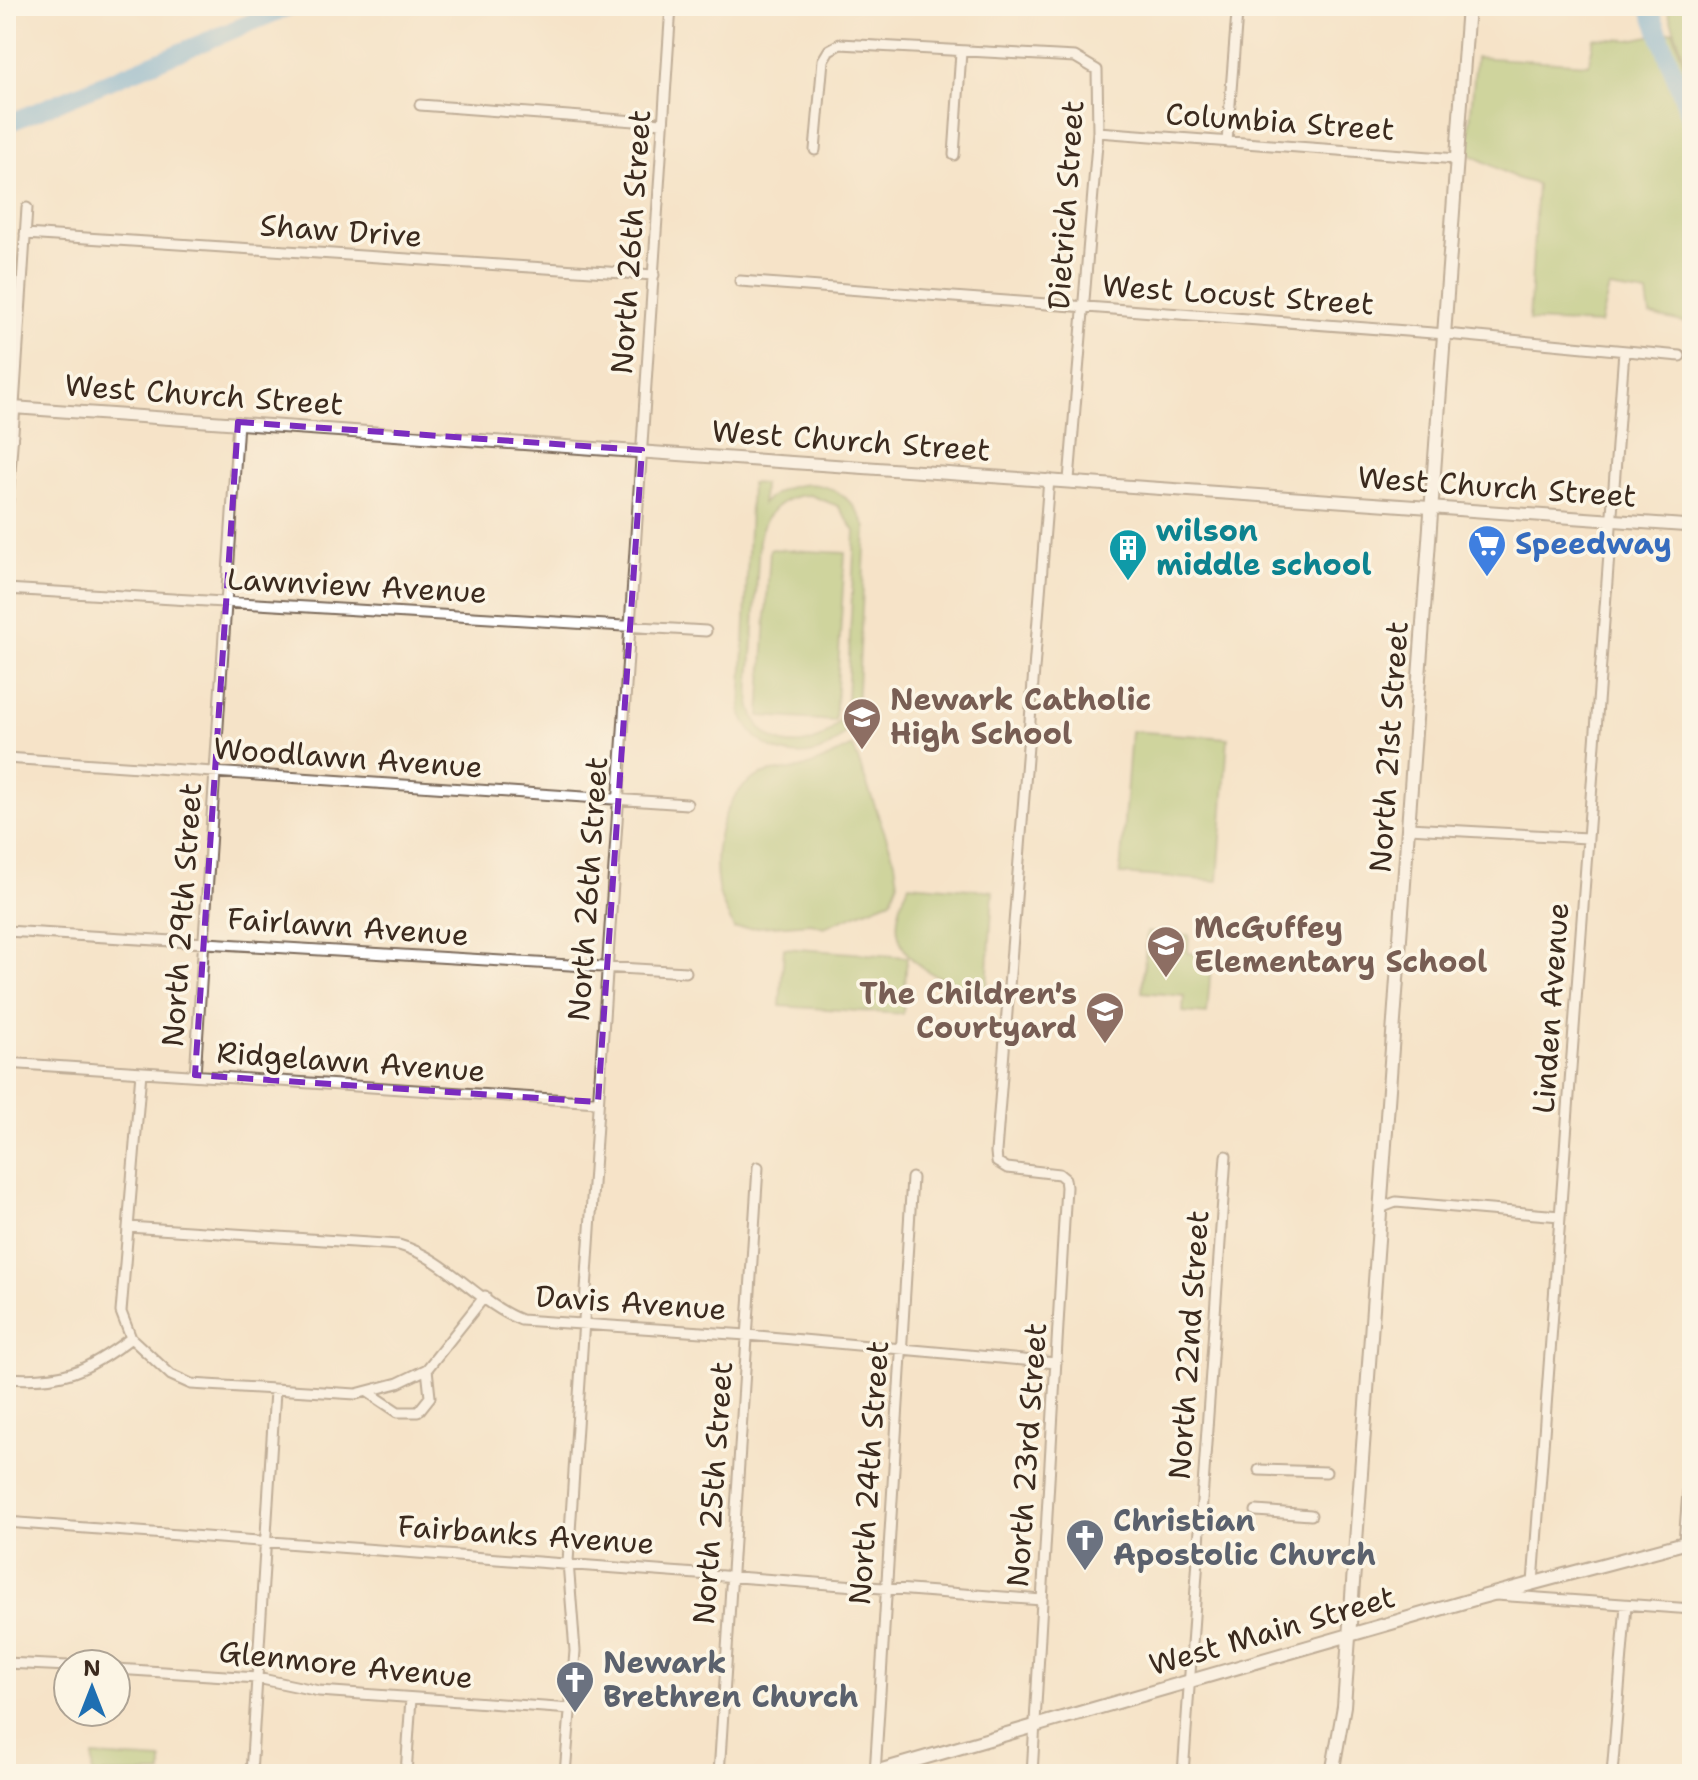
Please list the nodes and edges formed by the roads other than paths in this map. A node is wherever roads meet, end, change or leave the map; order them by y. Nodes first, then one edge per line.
1 (671, 6) edge
2 (1468, 6) edge
3 (1237, 13) dead end
4 (961, 52) junction
5 (420, 105) dead end
6 (662, 123) junction
7 (1098, 132) junction
8 (1227, 142) junction
9 (815, 150) dead end
10 (954, 155) dead end
11 (1457, 159) junction
12 (27, 208) dead end
13 (25, 234) junction
14 (654, 275) junction
15 (740, 281) dead end
16 (1083, 307) junction
17 (1446, 334) junction
18 (1624, 351) junction
19 (1680, 356) dead end
20 (10, 406) edge
21 (238, 422) junction
22 (642, 450) junction
23 (1049, 479) junction
24 (1069, 480) junction
25 (1434, 506) junction
26 (6, 511) edge
27 (1611, 519) junction
28 (1692, 526) edge
29 (6, 589) edge
30 (226, 602) junction
31 (630, 627) junction
32 (706, 631) dead end
33 (6, 758) edge
34 (215, 773) junction
35 (618, 800) junction
36 (687, 804) dead end
37 (1409, 828) junction
38 (1587, 838) junction
39 (6, 931) edge
40 (204, 943) junction
41 (607, 967) junction
42 (686, 972) dead end
43 (6, 1063) edge
44 (141, 1072) junction
45 (195, 1075) junction
46 (598, 1102) junction
47 (1226, 1156) dead end
48 (758, 1167) dead end
49 (912, 1178) dead end
50 (1380, 1208) junction
51 (1560, 1216) junction
52 (128, 1227) junction
53 (485, 1296) junction
54 (583, 1326) junction
55 (747, 1335) junction
56 (131, 1338) junction
57 (901, 1350) junction
58 (1056, 1363) junction
59 (427, 1369) junction
60 (6, 1378) edge
61 (275, 1391) junction
62 (368, 1392) junction
63 (1692, 1440) edge
64 (1259, 1470) dead end
65 (1326, 1472) dead end
66 (1256, 1511) dead end
67 (1311, 1515) dead end
68 (6, 1522) edge
69 (265, 1540) junction
70 (1688, 1542) edge
71 (568, 1562) junction
72 (732, 1575) junction
73 (1533, 1583) junction
74 (886, 1587) junction
75 (1490, 1595) junction
76 (1042, 1600) junction
77 (1626, 1605) junction
78 (1692, 1609) edge
79 (1348, 1636) junction
80 (6, 1663) edge
81 (52, 1665) edge
82 (132, 1670) edge
83 (257, 1678) junction
84 (1190, 1681) junction
85 (411, 1698) junction
86 (571, 1709) junction
87 (1034, 1726) junction
88 (873, 1773) edge
89 (251, 1774) edge
90 (406, 1774) edge
91 (565, 1774) edge
92 (719, 1774) edge
93 (1032, 1774) edge
94 (1183, 1774) edge
95 (1332, 1774) edge
96 (1612, 1774) edge

1 - 6 street, North 26th Street
2 - 11 main road, North 21st Street
3 - 8 street
4 - 7 street, Dietrich Street
4 - 9 street, Dietrich Street
4 - 10 street
5 - 6 street
6 - 14 street, North 26th Street
7 - 8 street, Columbia Street
7 - 16 street, Dietrich Street
8 - 11 street, Columbia Street
11 - 17 main road, North 21st Street
12 - 13 street
13 - 14 street, Shaw Drive
13 - 20 street
14 - 22 street, North 26th Street
15 - 16 street, West Locust Street
16 - 17 street, West Locust Street
16 - 24 street, Dietrich Street
17 - 18 street, West Locust Street
17 - 25 main road, North 21st Street
18 - 19 street, West Locust Street
18 - 27 street, Linden Avenue
20 - 21 street, West Church Street
20 - 26 street
21 - 22 street, West Church Street
21 - 30 street, North 29th Street
22 - 23 street, West Church Street
22 - 31 street, North 26th Street
23 - 24 street, West Church Street
23 - 58 street, North 23rd Street
24 - 25 street, West Church Street
25 - 27 street, West Church Street
25 - 37 main road, North 21st Street
27 - 28 street, West Church Street
27 - 38 street, Linden Avenue
29 - 30 street, Lawnview Avenue
30 - 31 street, Lawnview Avenue
30 - 34 street, North 29th Street
31 - 32 street, Lawnview Avenue
31 - 35 street, North 26th Street
33 - 34 street, Woodlawn Avenue
34 - 35 street, Woodlawn Avenue
34 - 40 street, North 29th Street
35 - 36 street, Woodlawn Avenue
35 - 41 street, North 26th Street
37 - 38 street
37 - 50 main road, North 21st Street
38 - 51 street, Linden Avenue
39 - 40 street, Fairlawn Avenue
40 - 41 street, Fairlawn Avenue
40 - 45 street, North 29th Street
41 - 42 street, Fairlawn Avenue
41 - 46 street, North 26th Street
43 - 44 street, Ridgelawn Avenue
44 - 45 street, Ridgelawn Avenue
44 - 52 street, North 29th Street
45 - 46 street, Ridgelawn Avenue
46 - 54 street, North 26th Street
47 - 84 street, North 22nd Street
48 - 55 street, North 25th Street
49 - 57 street, North 24th Street
50 - 51 street
50 - 79 main road, North 21st Street
51 - 73 street, Linden Avenue
52 - 53 street, Davis Avenue
52 - 56 street, North 29th Street
53 - 54 street, Davis Avenue
53 - 59 street
54 - 55 street, Davis Avenue
54 - 71 street, North 26th Street
55 - 57 street, Davis Avenue
55 - 72 street, North 25th Street
56 - 60 street
56 - 61 street
57 - 58 street, Davis Avenue
57 - 74 street, North 24th Street
58 - 76 street, North 23rd Street
59 - 62 street
59 - 62 street
61 - 62 street
61 - 69 street
63 - 70 street
64 - 65 street
66 - 67 street
68 - 69 street, Fairbanks Avenue
69 - 71 street, Fairbanks Avenue
69 - 83 street
70 - 73 main road, West Main Street
71 - 72 street, Fairbanks Avenue
71 - 86 street, North 26th Street
72 - 74 street, Fairbanks Avenue
72 - 92 street, North 25th Street
73 - 75 main road, West Main Street
74 - 76 street, Fairbanks Avenue
74 - 88 street, North 24th Street
75 - 77 street
75 - 79 main road, West Main Street
76 - 87 street, North 23rd Street
77 - 78 street
77 - 96 street
79 - 84 main road, West Main Street
79 - 95 main road, North 21st Street
80 - 81 street
82 - 83 street, Glenmore Avenue
83 - 85 street, Glenmore Avenue
83 - 89 street
84 - 87 main road, West Main Street
84 - 94 street, North 22nd Street
85 - 86 street, Glenmore Avenue
85 - 90 street
86 - 91 street, North 26th Street
87 - 88 main road, West Main Street
87 - 93 street, North 23rd Street

